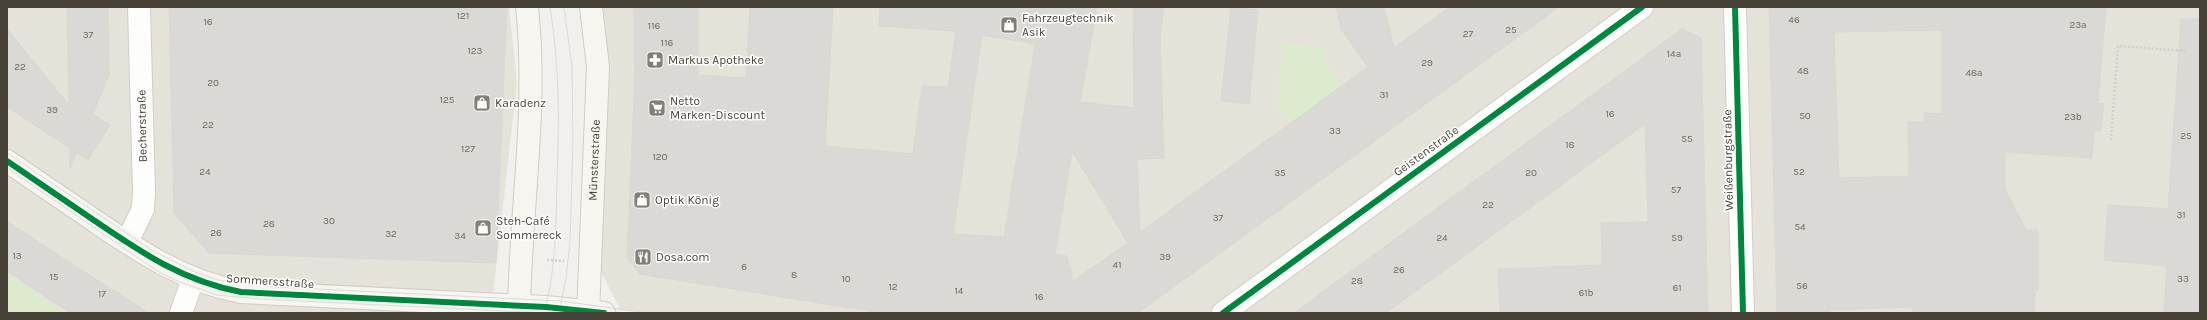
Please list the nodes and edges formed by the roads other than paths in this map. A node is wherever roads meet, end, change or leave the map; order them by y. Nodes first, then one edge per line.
1 (139, 7) edge
2 (527, 7) edge
3 (591, 7) edge
4 (1642, 7) edge
5 (1735, 7) edge
6 (7, 161) edge
7 (127, 242) junction
8 (193, 279) junction
9 (519, 309) edge
10 (593, 312) edge
11 (181, 313) edge
12 (1223, 313) edge
13 (1742, 313) edge

1 - 7 street, Becherstraße
2 - 9 street
3 - 10 street, Münsterstraße
4 - 12 street, Geistenstraße
5 - 13 street, Weißenburgstraße
6 - 7 street, Sommersstraße
7 - 8 street, Sommersstraße
8 - 9 street, Sommersstraße
8 - 11 street
9 - 10 street, Sommersstraße

